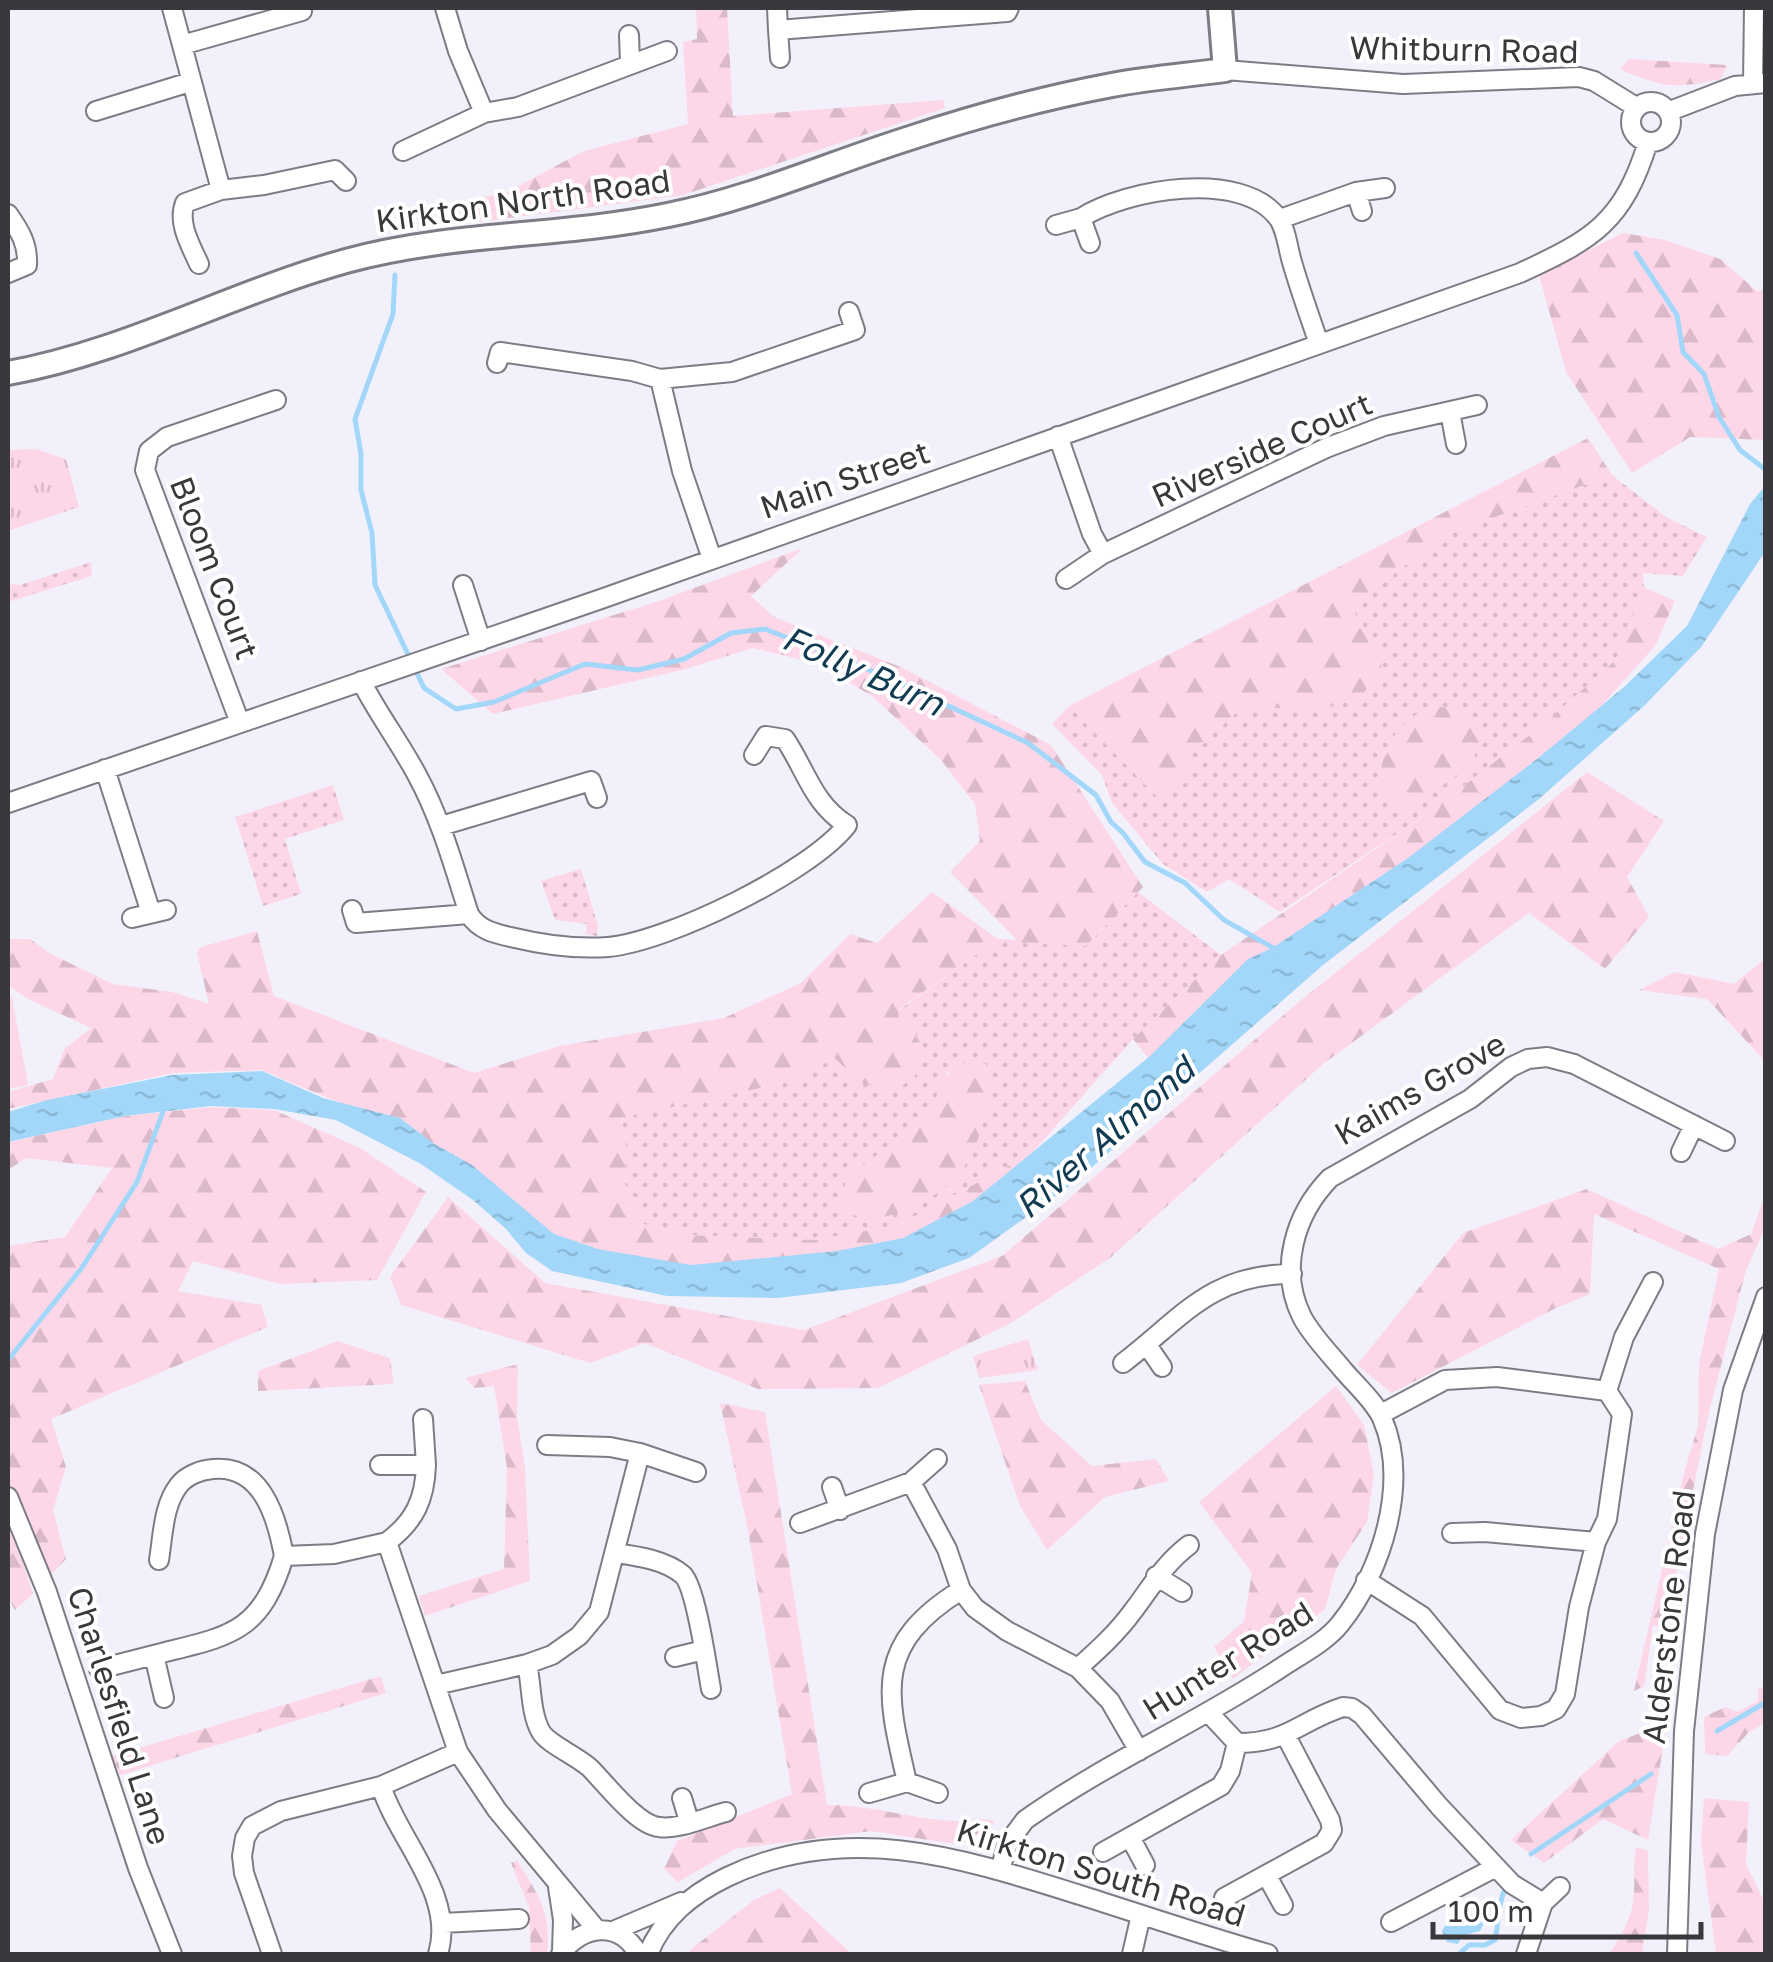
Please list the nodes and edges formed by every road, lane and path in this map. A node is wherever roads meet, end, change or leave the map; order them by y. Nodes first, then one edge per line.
1 (172, 8) edge
2 (445, 8) edge
3 (777, 8) edge
4 (1009, 8) edge
5 (1220, 8) edge
6 (1754, 8) edge
7 (302, 12) dead end
8 (778, 30) junction
9 (629, 35) dead end
10 (182, 44) junction
11 (667, 51) dead end
12 (780, 58) dead end
13 (630, 63) junction
14 (1225, 70) junction
15 (190, 82) junction
16 (1759, 83) edge
17 (1636, 107) junction
18 (96, 111) dead end
19 (1670, 111) junction
20 (484, 112) junction
21 (1648, 142) junction
22 (404, 151) dead end
23 (346, 180) dead end
24 (1385, 188) dead end
25 (222, 190) junction
26 (1356, 192) junction
27 (1362, 211) dead end
28 (8, 214) edge
29 (1081, 218) junction
30 (1280, 220) junction
31 (1056, 225) dead end
32 (1090, 243) dead end
33 (199, 264) dead end
34 (8, 273) edge
35 (849, 312) dead end
36 (1319, 344) junction
37 (500, 350) dead end
38 (8, 373) edge
39 (660, 379) junction
40 (276, 400) dead end
41 (1478, 405) dead end
42 (1450, 412) junction
43 (1058, 436) junction
44 (1456, 444) dead end
45 (1103, 554) junction
46 (712, 558) junction
47 (1066, 579) dead end
48 (463, 585) dead end
49 (480, 640) junction
50 (362, 681) junction
51 (240, 723) junction
52 (754, 756) dead end
53 (105, 769) junction
54 (597, 798) dead end
55 (8, 804) edge
56 (441, 826) junction
57 (352, 910) dead end
58 (150, 914) dead end
59 (469, 914) junction
60 (1694, 1125) junction
61 (1725, 1141) dead end
62 (1681, 1152) dead end
63 (1292, 1274) junction
64 (1653, 1282) dead end
65 (1766, 1297) edge
66 (1319, 1341) joint
67 (1147, 1345) junction
68 (1123, 1363) dead end
69 (1162, 1367) dead end
70 (1607, 1392) junction
71 (1381, 1414) junction
72 (423, 1418) dead end
73 (548, 1445) dead end
74 (640, 1453) junction
75 (937, 1460) dead end
76 (380, 1465) dead end
77 (426, 1465) junction
78 (696, 1472) dead end
79 (910, 1482) junction
80 (832, 1487) dead end
81 (8, 1497) edge
82 (840, 1510) junction
83 (800, 1523) dead end
84 (1452, 1532) dead end
85 (387, 1542) junction
86 (1596, 1542) junction
87 (1189, 1544) dead end
88 (616, 1553) junction
89 (284, 1556) junction
90 (160, 1560) dead end
91 (1156, 1576) junction
92 (1366, 1580) junction
93 (961, 1590) junction
94 (1182, 1592) dead end
95 (704, 1650) junction
96 (154, 1656) junction
97 (675, 1657) dead end
98 (526, 1664) junction
99 (1078, 1668) junction
100 (99, 1669) dead end
101 (436, 1685) junction
102 (711, 1688) dead end
103 (164, 1698) dead end
104 (1209, 1713) junction
105 (1286, 1736) junction
106 (1237, 1743) junction
107 (1139, 1751) junction
108 (458, 1752) junction
109 (908, 1782) junction
110 (380, 1786) junction
111 (869, 1793) dead end
112 (938, 1793) dead end
113 (682, 1798) dead end
114 (726, 1812) dead end
115 (689, 1821) junction
116 (1130, 1838) junction
117 (1103, 1852) dead end
118 (1144, 1866) dead end
119 (1496, 1867) junction
120 (1000, 1870) junction
121 (1267, 1876) junction
122 (558, 1886) junction
123 (1560, 1887) dead end
124 (1224, 1898) dead end
125 (687, 1900) junction
126 (1543, 1903) junction
127 (1282, 1906) dead end
128 (1141, 1915) junction
129 (519, 1920) dead end
130 (1391, 1922) dead end
131 (443, 1923) junction
132 (605, 1931) junction
133 (561, 1953) edge
134 (1675, 1953) edge
135 (172, 1954) edge
136 (272, 1954) edge
137 (438, 1954) edge
138 (638, 1954) edge
139 (648, 1954) edge
140 (1132, 1954) edge
141 (1268, 1954) edge
142 (1526, 1954) edge

1 - 10 street
2 - 20 street
3 - 8 street
4 - 8 street
5 - 14 main road
6 - 16 street
7 - 10 street
8 - 12 street
9 - 13 street
10 - 15 street
11 - 13 street
13 - 20 street
14 - 17 street, Whitburn Road
14 - 38 main road, Kirkton North Road
15 - 18 street
15 - 25 street
16 - 19 street
17 - 19 street
17 - 21 street
19 - 21 street
20 - 22 street
21 - 36 street, Main Street
23 - 25 street
24 - 26 street
25 - 33 street
26 - 27 street
26 - 30 street
28 - 34 street
29 - 30 street
29 - 31 street
29 - 32 street
30 - 36 street
35 - 39 street
36 - 43 street, Main Street
37 - 39 street
39 - 46 street
40 - 51 street, Bloom Court
41 - 42 street, Riverside Court
42 - 44 street
42 - 45 street, Riverside Court
43 - 45 street
43 - 46 street, Main Street
45 - 47 street, Riverside Court
46 - 49 street, Main Street
48 - 49 street
49 - 50 street, Main Street
50 - 51 street, Main Street
50 - 56 street
51 - 53 street, Main Street
52 - 59 street
53 - 55 street, Main Street
53 - 58 street
54 - 56 street
56 - 59 street
57 - 59 street
60 - 61 street, Kaims Grove
60 - 62 street
60 - 63 street, Kaims Grove
63 - 66 street, Kaims Grove
63 - 67 street
64 - 70 street
65 - 134 street, Alderstone Road
66 - 71 street, Hunter Road
67 - 68 street
67 - 69 street
70 - 71 street
70 - 86 street
71 - 92 street, Hunter Road
72 - 77 street
73 - 74 street
74 - 78 street
74 - 88 street
75 - 79 street
76 - 77 street
77 - 85 street
79 - 82 street
79 - 93 street
80 - 82 street
81 - 135 street, Charlesfield Lane
82 - 83 street
84 - 86 street
85 - 89 street
85 - 101 street
86 - 92 street
87 - 91 street
88 - 95 street
88 - 98 street
89 - 90 street
89 - 96 street
91 - 94 street
91 - 99 street
92 - 104 street, Hunter Road
93 - 99 street
93 - 109 street
95 - 97 street
95 - 102 street
96 - 100 street
96 - 103 street
98 - 101 street
98 - 115 street
99 - 107 street
101 - 108 street
104 - 106 street
104 - 107 street, Hunter Road
105 - 106 street
105 - 119 street
105 - 121 street
106 - 116 street
107 - 120 street, Hunter Road
108 - 110 street
108 - 122 street
109 - 111 street
109 - 112 street
110 - 131 street
110 - 136 street
113 - 115 street
114 - 115 street
116 - 117 street
116 - 118 street
119 - 126 street
119 - 130 street
120 - 125 street, Kirkton South Road
120 - 128 street, Kirkton South Road
121 - 124 street
121 - 127 street
122 - 132 street
122 - 133 street
123 - 126 street
125 - 132 street, Kirkton South Road
125 - 139 street, Kirkton South Road
126 - 142 street
128 - 140 street
128 - 141 street, Kirkton South Road
129 - 131 street
131 - 137 street
132 - 133 street, Kirkton South Road
132 - 138 street

